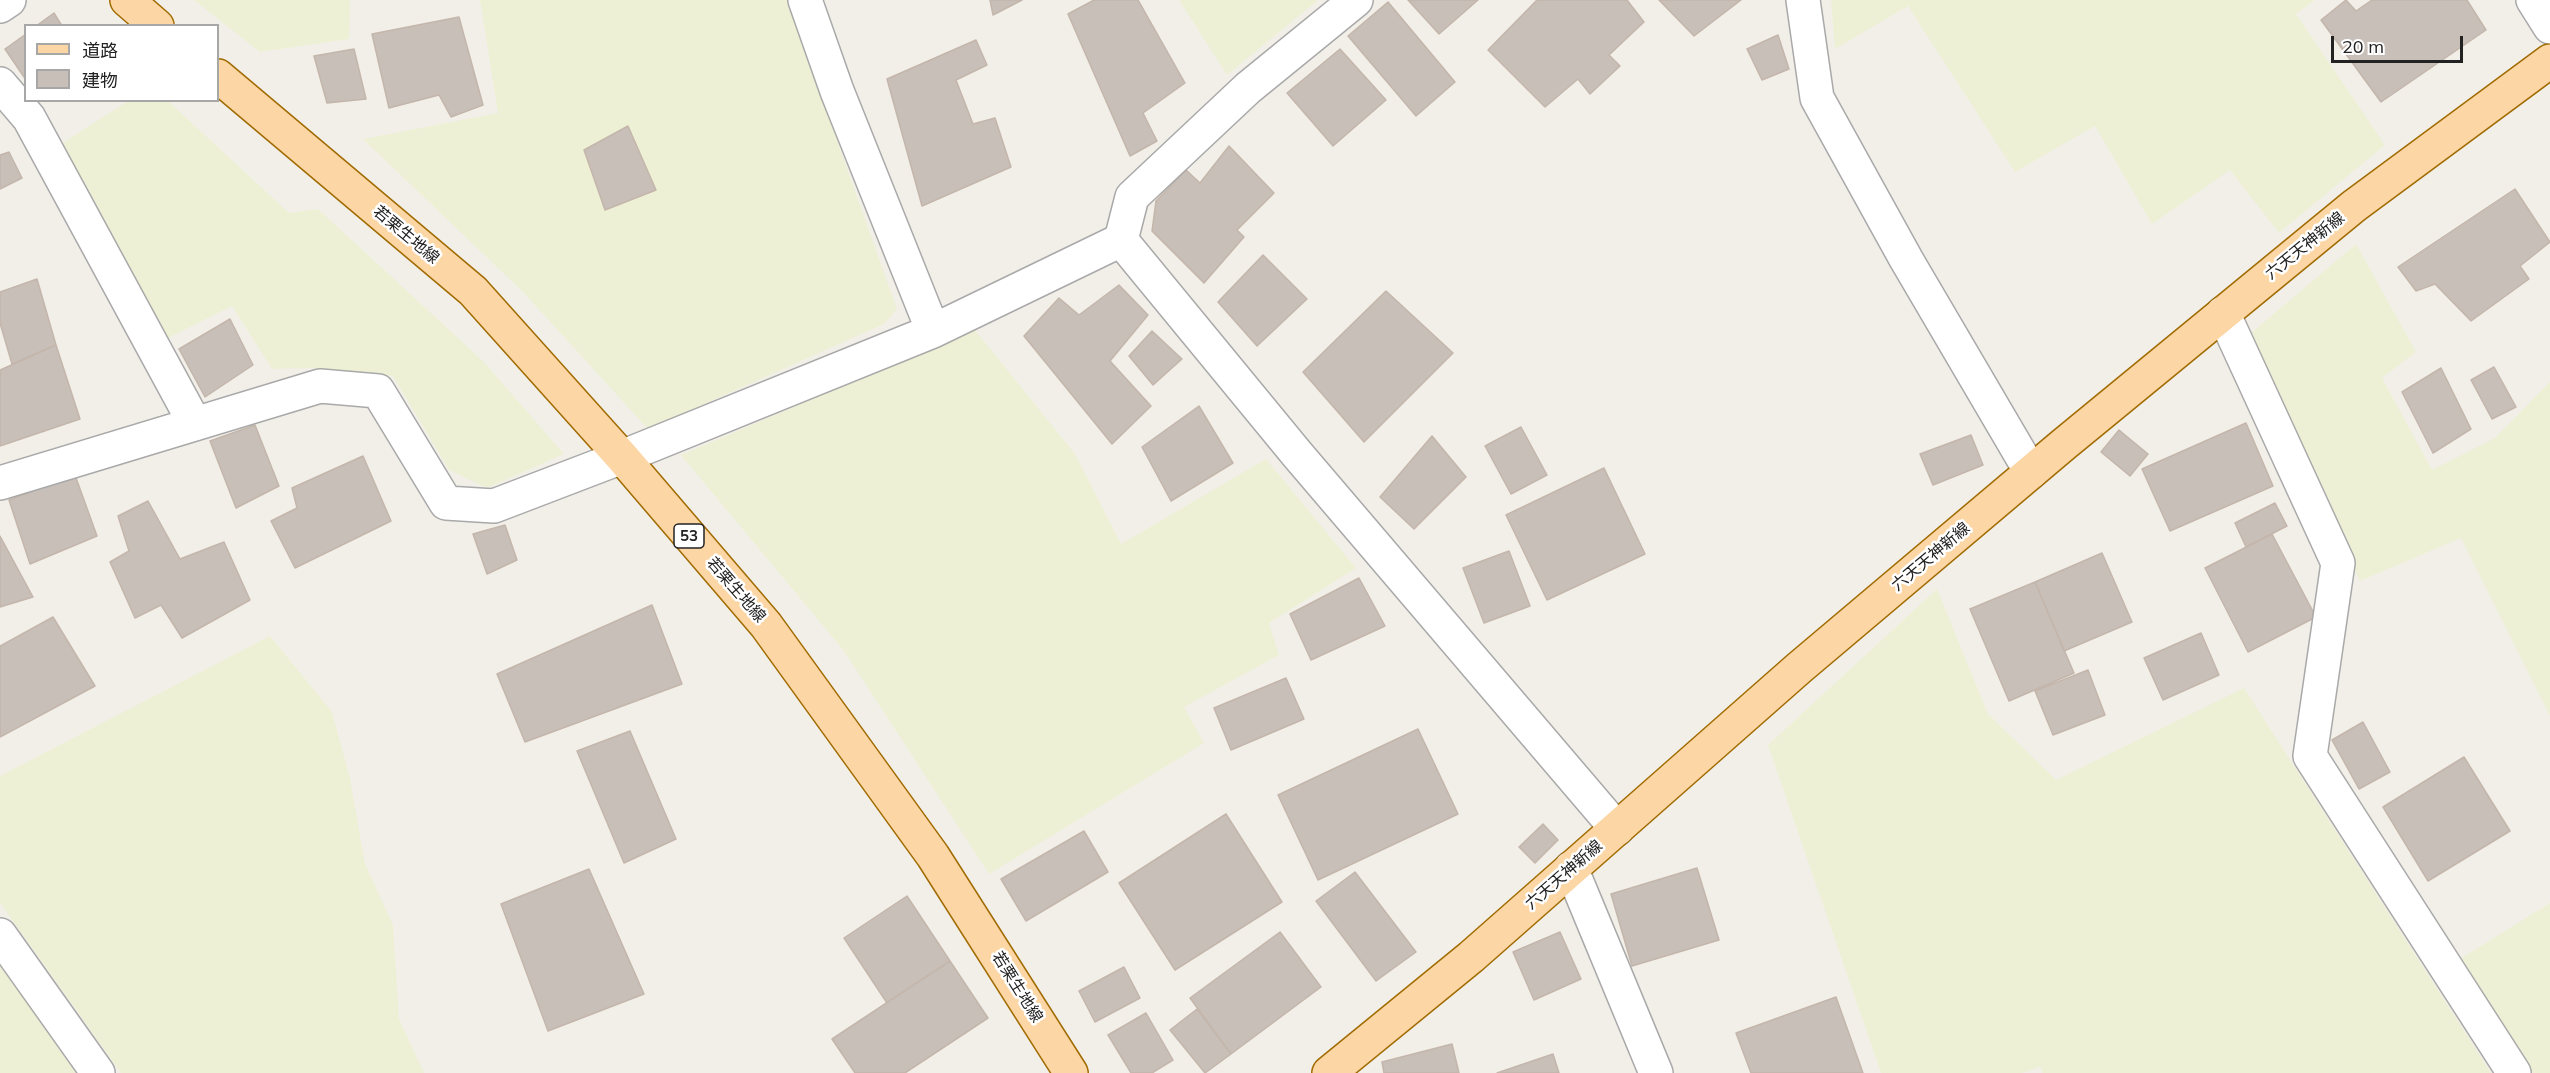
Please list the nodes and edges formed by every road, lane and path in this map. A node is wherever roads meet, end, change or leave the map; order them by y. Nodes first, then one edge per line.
1 (9, 0) edge
2 (127, 0) edge
3 (805, 0) edge
4 (1356, 0) edge
5 (1803, 0) edge
6 (2533, 0) edge
7 (0, 6) edge
8 (155, 24) edge
9 (2550, 27) edge
10 (2550, 61) edge
11 (219, 77) edge
12 (0, 84) edge
13 (1121, 240) junction
14 (2223, 313) junction
15 (933, 331) junction
16 (195, 424) junction
17 (622, 457) junction
18 (2031, 472) junction
19 (0, 483) edge
20 (1617, 829) junction
21 (1571, 868) junction
22 (0, 936) edge
23 (98, 1073) edge
24 (1071, 1073) edge
25 (1329, 1073) edge
26 (1656, 1073) edge
27 (2514, 1073) edge

1 - 7 street
2 - 8 main road
3 - 15 street
4 - 13 street
5 - 18 street
6 - 9 street
10 - 14 main road, 六天天神新線
11 - 17 main road, 若栗生地線 / 53
12 - 16 street
13 - 15 street
13 - 20 street
14 - 18 main road, 六天天神新線
14 - 27 street
15 - 17 street
16 - 17 street
16 - 19 street
17 - 24 main road, 若栗生地線 / 53
18 - 20 main road, 六天天神新線
20 - 21 main road, 六天天神新線
21 - 25 main road, 六天天神新線
21 - 26 street
22 - 23 street

